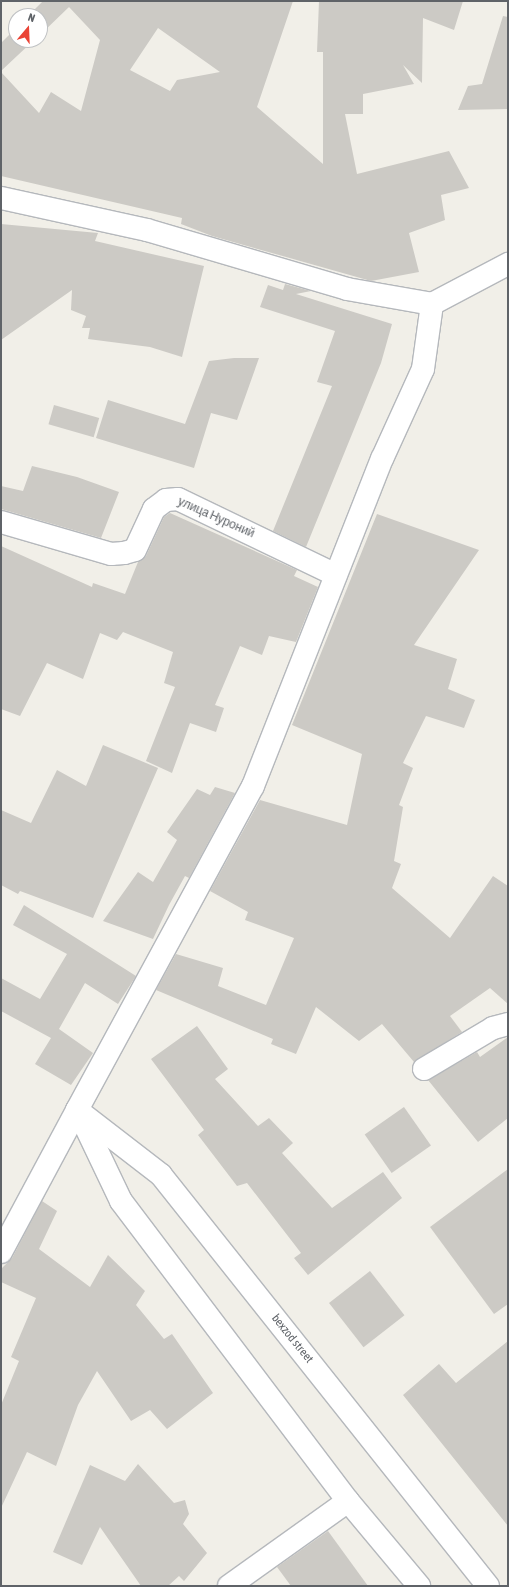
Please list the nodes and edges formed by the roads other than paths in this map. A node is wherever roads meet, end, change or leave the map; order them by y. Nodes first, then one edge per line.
1 (1, 198) edge
2 (508, 264) edge
3 (432, 304) junction
4 (1, 522) edge
5 (336, 575) junction
6 (508, 1024) edge
7 (424, 1069) dead end
8 (77, 1110) junction
9 (1, 1252) edge
10 (348, 1501) junction
11 (229, 1586) edge
12 (419, 1586) edge
13 (488, 1586) edge

1 - 3 street
2 - 3 street
3 - 5 street
4 - 5 street, улица Нуроний
5 - 8 street
6 - 7 street
8 - 9 street
8 - 10 street
8 - 13 street, bexzod street
10 - 11 street
10 - 12 street

